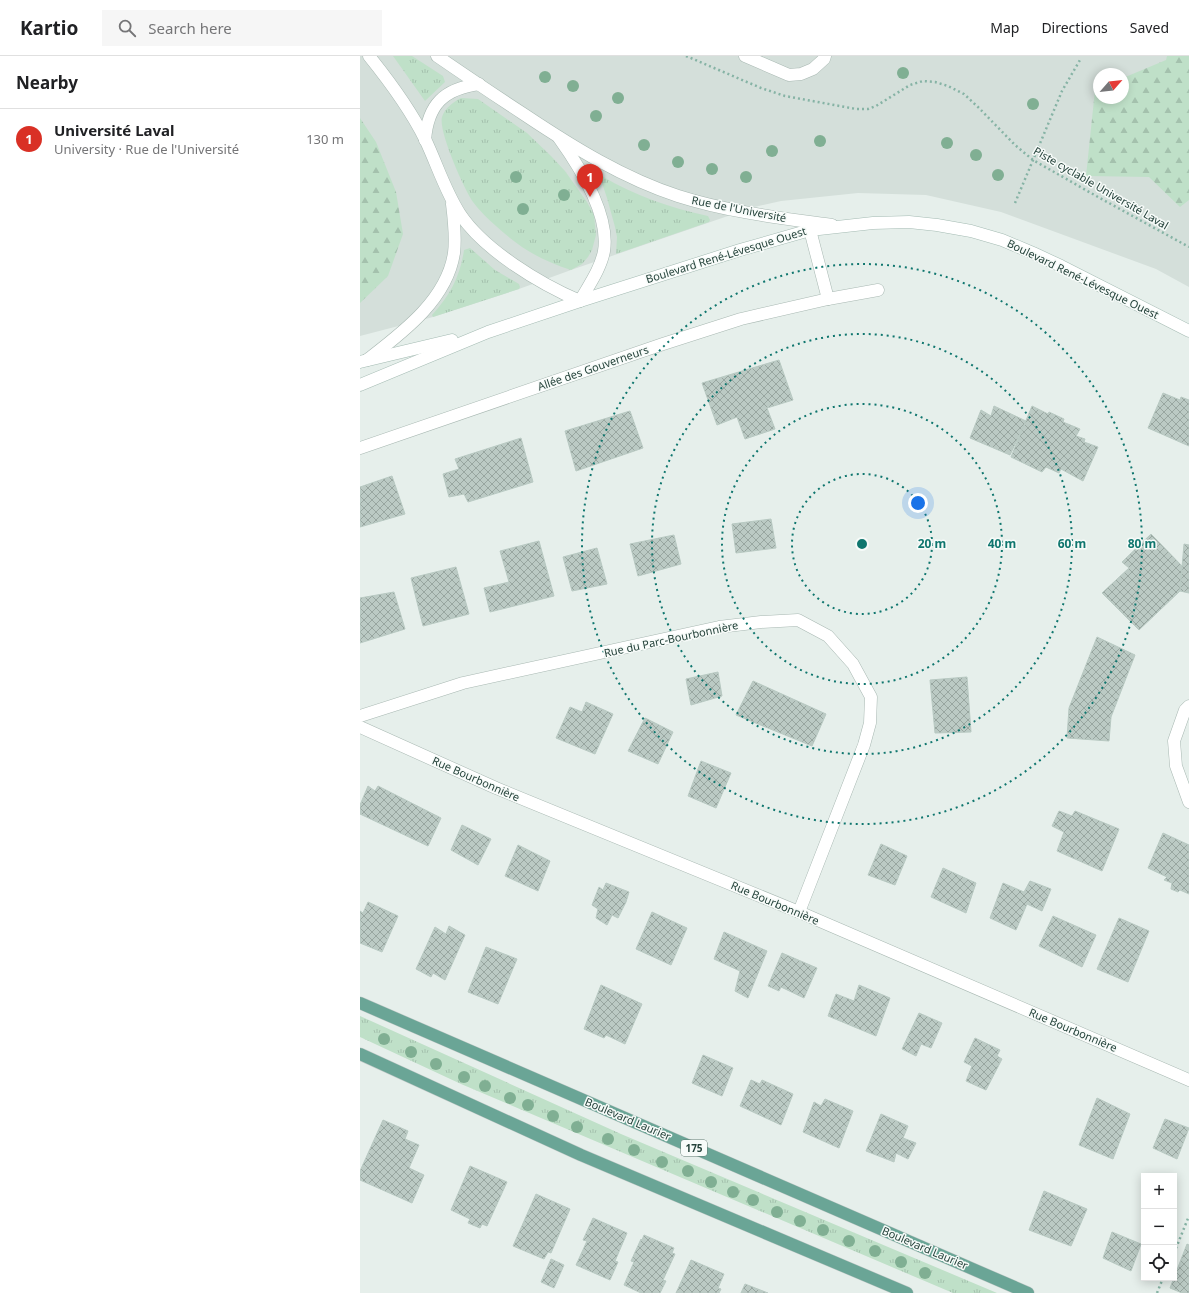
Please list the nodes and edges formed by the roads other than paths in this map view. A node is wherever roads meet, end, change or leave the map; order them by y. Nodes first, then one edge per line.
1 (369, 56) edge
2 (437, 56) edge
3 (746, 56) edge
4 (825, 56) edge
5 (479, 84) junction
6 (559, 138) junction
7 (425, 140) junction
8 (451, 199) junction
9 (837, 226) junction
10 (810, 230) junction
11 (878, 290) dead end
12 (828, 299) junction
13 (580, 301) junction
14 (1189, 331) edge
15 (488, 332) junction
16 (364, 361) edge
17 (360, 385) edge
18 (360, 448) edge
19 (1189, 706) edge
20 (360, 716) edge
21 (360, 727) edge
22 (1189, 802) edge
23 (799, 912) junction
24 (360, 1003) edge
25 (360, 1054) edge
26 (1189, 1080) edge
27 (907, 1293) edge
28 (1028, 1293) edge

1 - 7 street
2 - 5 street, Rue de l'Université
3 - 4 street
5 - 6 street, Rue de l'Université
5 - 7 street
6 - 9 street, Rue de l'Université
6 - 13 street, Rue de l'Université
7 - 8 street
8 - 13 street
8 - 16 street
9 - 10 street, Boulevard René-Lévesque Ouest
9 - 14 street, Boulevard René-Lévesque Ouest
10 - 12 street
10 - 13 street, Boulevard René-Lévesque Ouest
11 - 12 street, Allée des Gouverneurs
12 - 18 street, Allée des Gouverneurs
13 - 15 street, Boulevard René-Lévesque Ouest
15 - 16 street, Boulevard René-Lévesque Ouest
15 - 17 street, Boulevard René-Lévesque Ouest
19 - 22 street
20 - 23 street, Rue du Parc-Bourbonnière
21 - 23 street, Rue Bourbonnière
23 - 26 street, Rue Bourbonnière
24 - 28 main road, Boulevard Laurier / 175
25 - 27 main road

